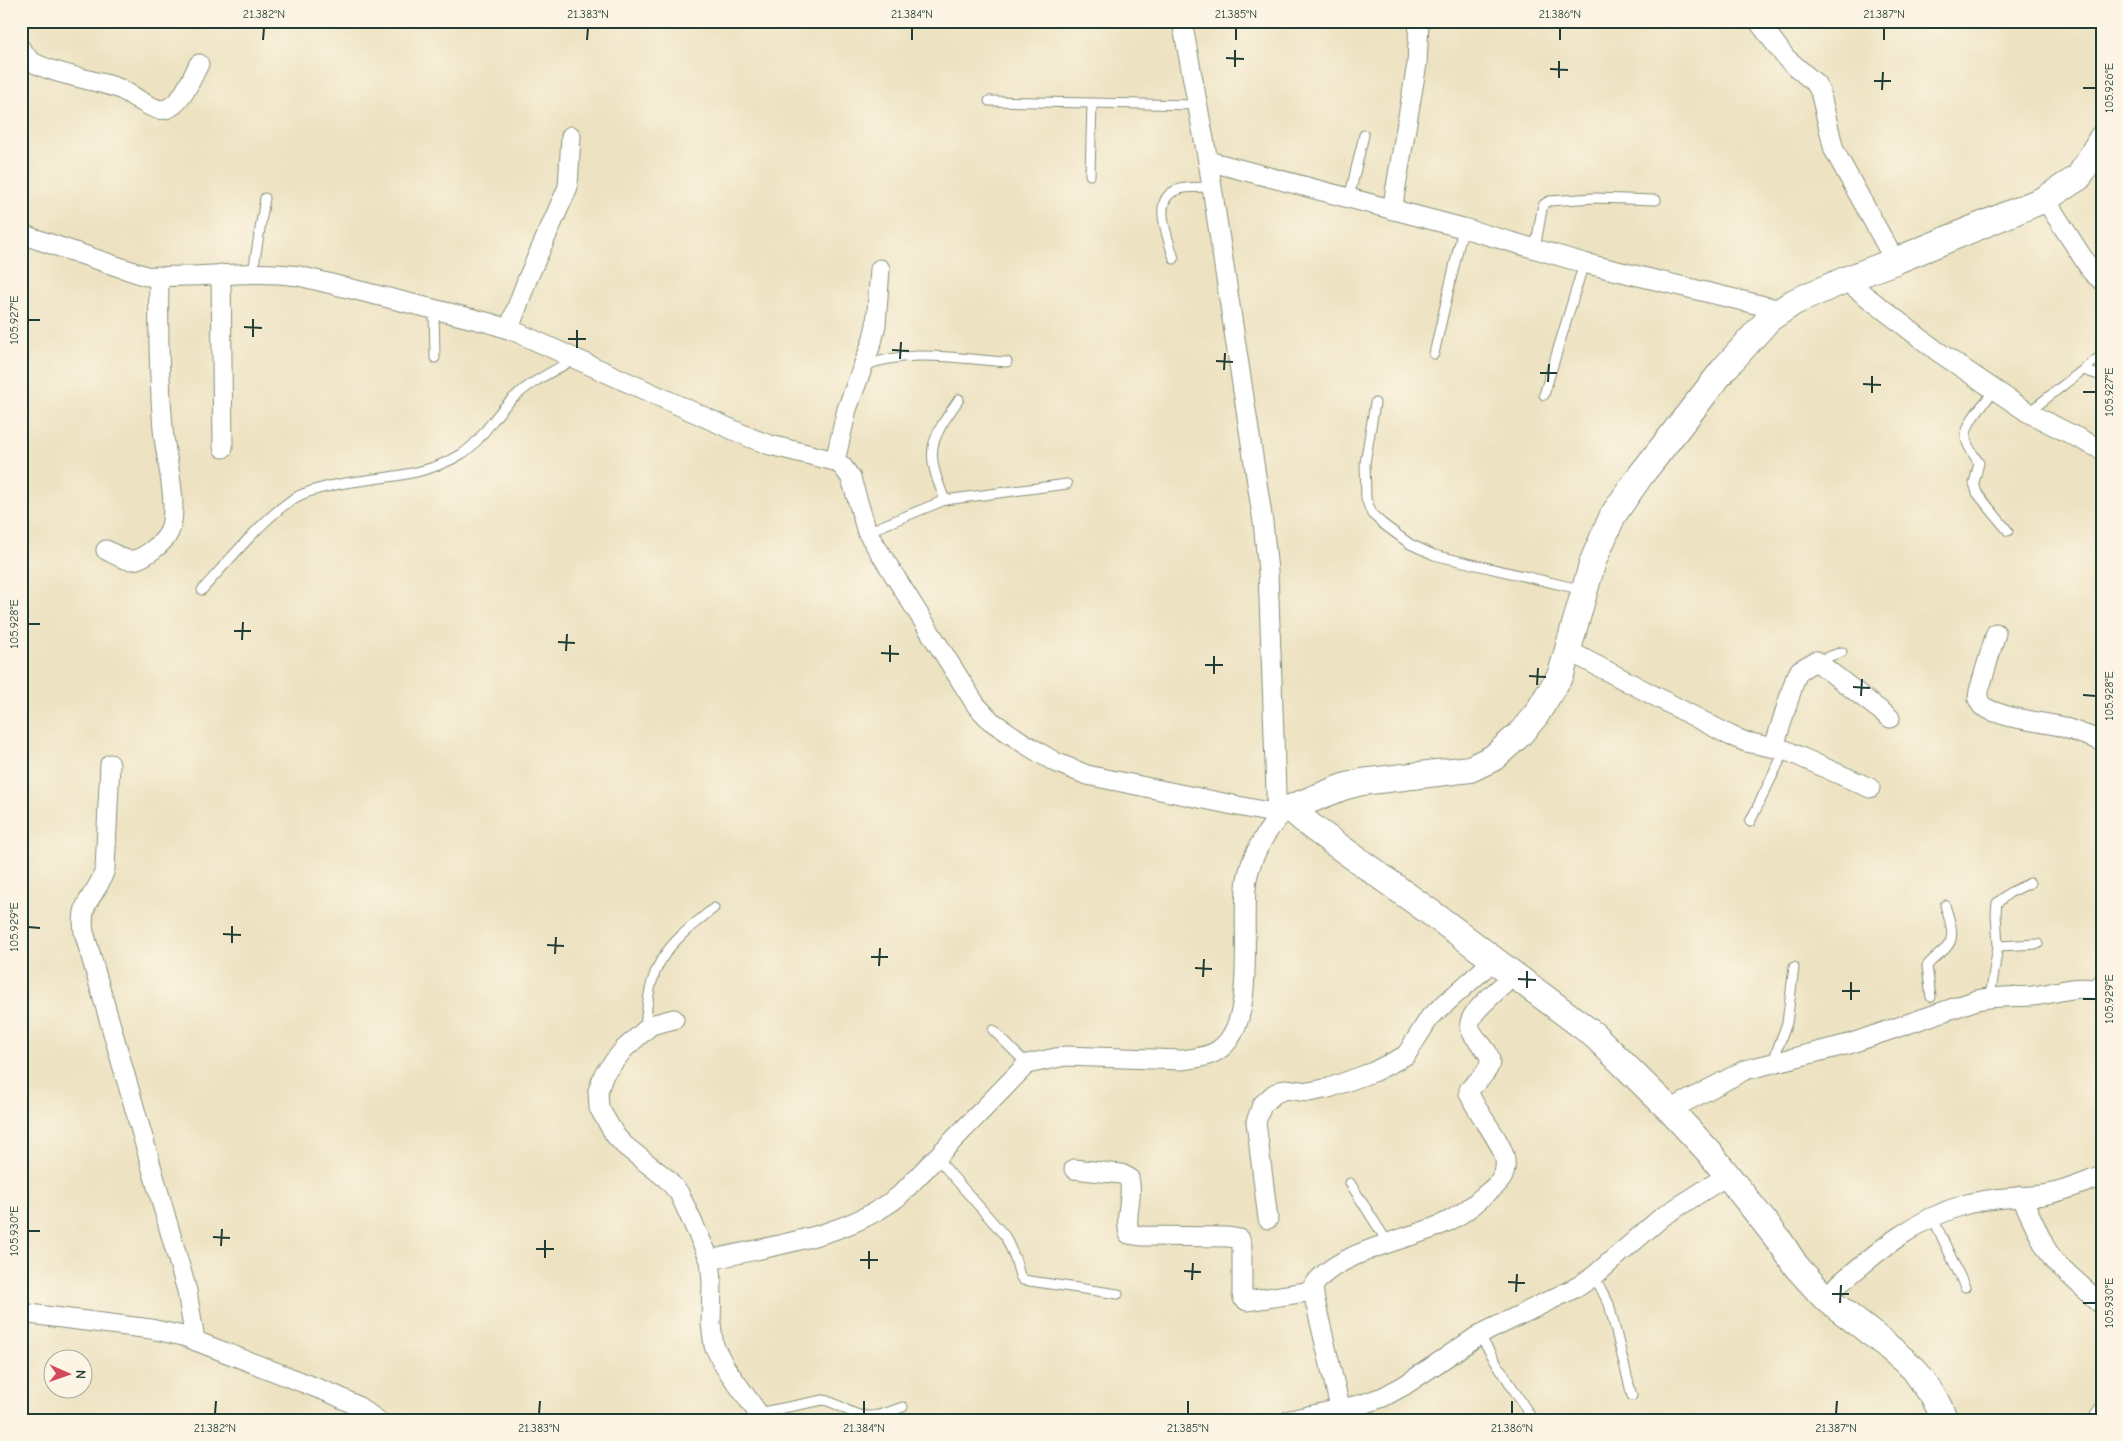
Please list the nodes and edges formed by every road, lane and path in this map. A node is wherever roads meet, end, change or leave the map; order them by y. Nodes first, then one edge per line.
1 (1182, 21) edge
2 (1419, 21) edge
3 (1758, 21) edge
4 (21, 49) edge
5 (199, 64) dead end
6 (989, 101) dead end
7 (1092, 103) junction
8 (1198, 105) junction
9 (1364, 135) dead end
10 (571, 136) dead end
11 (2102, 138) edge
12 (1208, 161) junction
13 (1090, 174) dead end
14 (1212, 187) junction
15 (265, 198) dead end
16 (1349, 198) junction
17 (2045, 199) junction
18 (1656, 200) dead end
19 (1392, 210) junction
20 (1463, 228) junction
21 (21, 234) edge
22 (1535, 249) junction
23 (1174, 259) dead end
24 (1896, 261) junction
25 (1584, 263) junction
26 (880, 269) dead end
27 (253, 272) junction
28 (221, 274) junction
29 (159, 276) junction
30 (1845, 280) junction
31 (2102, 281) edge
32 (434, 310) junction
33 (1781, 310) junction
34 (508, 329) junction
35 (1434, 354) dead end
36 (2102, 355) edge
37 (435, 358) dead end
38 (575, 358) junction
39 (1007, 362) dead end
40 (864, 366) junction
41 (2083, 370) junction
42 (2102, 376) edge
43 (1995, 390) junction
44 (1544, 395) dead end
45 (959, 399) dead end
46 (1375, 403) dead end
47 (2029, 412) junction
48 (223, 448) dead end
49 (2102, 450) edge
50 (835, 461) junction
51 (1067, 484) dead end
52 (945, 500) junction
53 (2008, 531) dead end
54 (867, 532) junction
55 (106, 550) dead end
56 (202, 590) dead end
57 (1585, 590) junction
58 (1996, 633) dead end
59 (1569, 651) junction
60 (1842, 652) dead end
61 (1816, 661) junction
62 (1890, 718) dead end
63 (2102, 741) edge
64 (1780, 749) junction
65 (110, 764) dead end
66 (1870, 788) dead end
67 (1281, 814) junction
68 (1750, 822) dead end
69 (2030, 883) dead end
70 (1945, 905) dead end
71 (714, 908) dead end
72 (2038, 944) dead end
73 (1998, 946) junction
74 (1504, 967) junction
75 (1794, 967) dead end
76 (2098, 985) edge
77 (1990, 997) junction
78 (1934, 1006) junction
79 (674, 1019) dead end
80 (645, 1030) junction
81 (993, 1030) dead end
82 (1773, 1062) junction
83 (1028, 1064) junction
84 (1670, 1110) junction
85 (936, 1158) junction
86 (1074, 1169) dead end
87 (1728, 1175) junction
88 (2102, 1176) edge
89 (1350, 1183) dead end
90 (2021, 1196) junction
91 (1932, 1216) junction
92 (1268, 1219) dead end
93 (1388, 1244) junction
94 (710, 1260) junction
95 (1594, 1276) junction
96 (1965, 1287) dead end
97 (1313, 1291) junction
98 (1118, 1294) dead end
99 (1824, 1297) junction
100 (2102, 1304) edge
101 (21, 1313) edge
102 (1479, 1335) junction
103 (189, 1338) junction
104 (1632, 1396) dead end
105 (2102, 1405) edge
106 (903, 1407) dead end
107 (1342, 1414) edge
108 (761, 1416) edge
109 (377, 1420) edge
110 (1290, 1420) edge
111 (1533, 1420) edge
112 (1944, 1420) edge
113 (2092, 1420) edge

1 - 8 street
2 - 19 street
3 - 24 street
4 - 5 street
6 - 7 lane
7 - 8 lane
7 - 13 lane
8 - 12 street
9 - 16 lane
10 - 34 street
11 - 17 street
12 - 14 street
12 - 16 street
14 - 23 lane
14 - 67 street
15 - 27 lane
16 - 19 street
17 - 24 street
17 - 31 street
18 - 22 lane
19 - 20 street
20 - 22 street
20 - 35 lane
21 - 29 street
22 - 25 street
24 - 30 street
25 - 33 street
25 - 44 lane
26 - 40 street
27 - 28 street
27 - 32 street
28 - 29 street
28 - 48 street
29 - 55 street
30 - 33 street
30 - 43 street
32 - 34 street
32 - 37 lane
33 - 57 street
34 - 38 street
36 - 41 lane
38 - 50 street
38 - 56 lane
39 - 40 lane
40 - 50 street
41 - 42 lane
41 - 47 lane
43 - 47 street
43 - 53 lane
45 - 52 lane
46 - 57 lane
47 - 49 street
50 - 54 street
51 - 52 lane
52 - 54 lane
54 - 67 street
57 - 59 street
58 - 63 street
59 - 64 street
59 - 67 street
60 - 61 lane
61 - 62 street
61 - 64 street
64 - 66 street
64 - 68 lane
65 - 103 street
67 - 74 street
67 - 83 street
69 - 73 lane
70 - 78 lane
71 - 80 lane
72 - 73 lane
73 - 77 lane
74 - 84 street
74 - 92 street
74 - 93 street
75 - 82 lane
76 - 77 street
77 - 78 street
78 - 82 street
79 - 80 street
80 - 94 street
81 - 83 lane
82 - 84 street
83 - 85 street
84 - 87 street
85 - 94 street
85 - 98 lane
86 - 97 street
87 - 95 street
87 - 99 street
88 - 90 street
89 - 93 lane
90 - 91 street
90 - 100 street
91 - 96 lane
91 - 99 street
93 - 97 street
94 - 108 street
95 - 102 street
95 - 104 lane
97 - 107 street
99 - 112 street
101 - 103 street
102 - 107 street
102 - 111 lane
103 - 109 street
105 - 113 lane
106 - 108 lane
107 - 110 street

